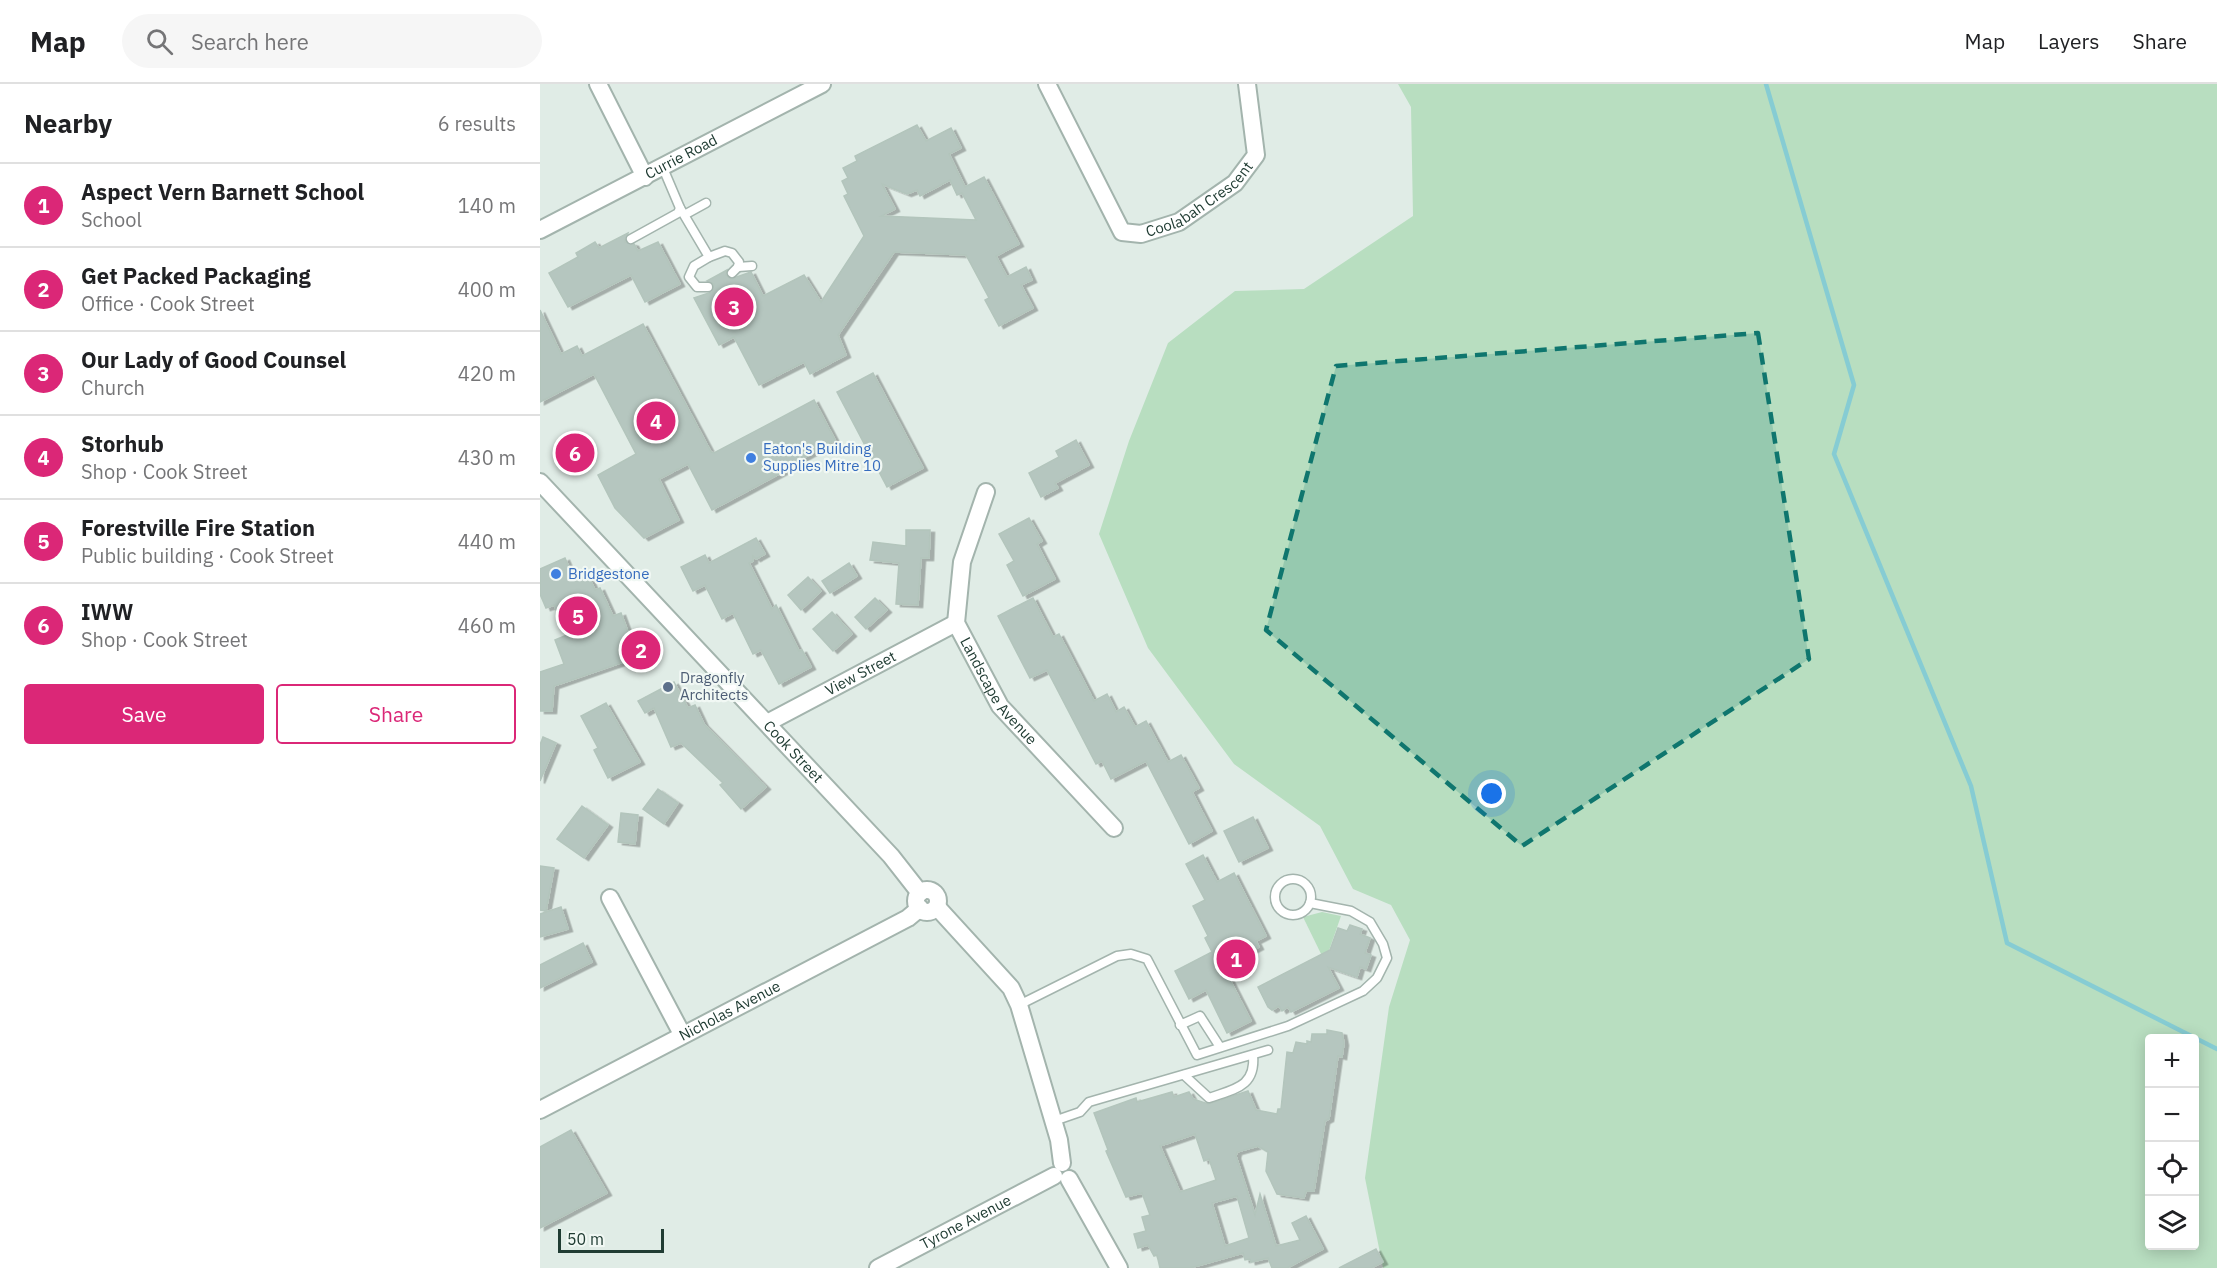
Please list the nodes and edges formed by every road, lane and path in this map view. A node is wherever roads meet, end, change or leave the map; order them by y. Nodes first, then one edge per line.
1 (598, 84) edge
2 (822, 84) edge
3 (1047, 84) edge
4 (1247, 84) edge
5 (663, 168) junction
6 (645, 177) junction
7 (706, 202) dead end
8 (683, 211) junction
9 (540, 230) edge
10 (631, 239) dead end
11 (709, 257) junction
12 (753, 266) dead end
13 (694, 296) dead end
14 (540, 482) edge
15 (986, 492) dead end
16 (956, 623) junction
17 (766, 723) junction
18 (1114, 828) dead end
19 (610, 898) dead end
20 (925, 903) junction
21 (1310, 903) junction
22 (1019, 1005) junction
23 (1180, 1025) junction
24 (682, 1034) junction
25 (1220, 1047) junction
26 (1268, 1050) dead end
27 (1253, 1055) junction
28 (1184, 1075) junction
29 (540, 1110) edge
30 (1053, 1121) junction
31 (1062, 1173) junction
32 (878, 1268) edge
33 (1119, 1268) edge

1 - 6 street
2 - 5 street, Currie Road
3 - 4 street, Coolabah Crescent
5 - 6 street, Currie Road
5 - 8 lane
6 - 9 street, Currie Road
7 - 8 lane
8 - 10 lane
8 - 11 lane
11 - 12 lane
11 - 13 lane
14 - 17 street, Cook Street
15 - 16 street, Landscape Avenue
16 - 17 street, View Street
16 - 18 street, Landscape Avenue
17 - 20 street, Cook Street
19 - 24 street
20 - 22 street, Cook Street
20 - 24 street, Nicholas Avenue
21 - 21 lane
21 - 25 lane
22 - 23 lane
22 - 30 street, Cook Street
23 - 25 lane
23 - 25 lane
24 - 29 street, Nicholas Avenue
26 - 27 lane
27 - 28 lane
27 - 28 lane
28 - 30 lane
30 - 31 street, Cook Street
31 - 32 street, Tyrone Avenue
31 - 33 street, Cook Street

